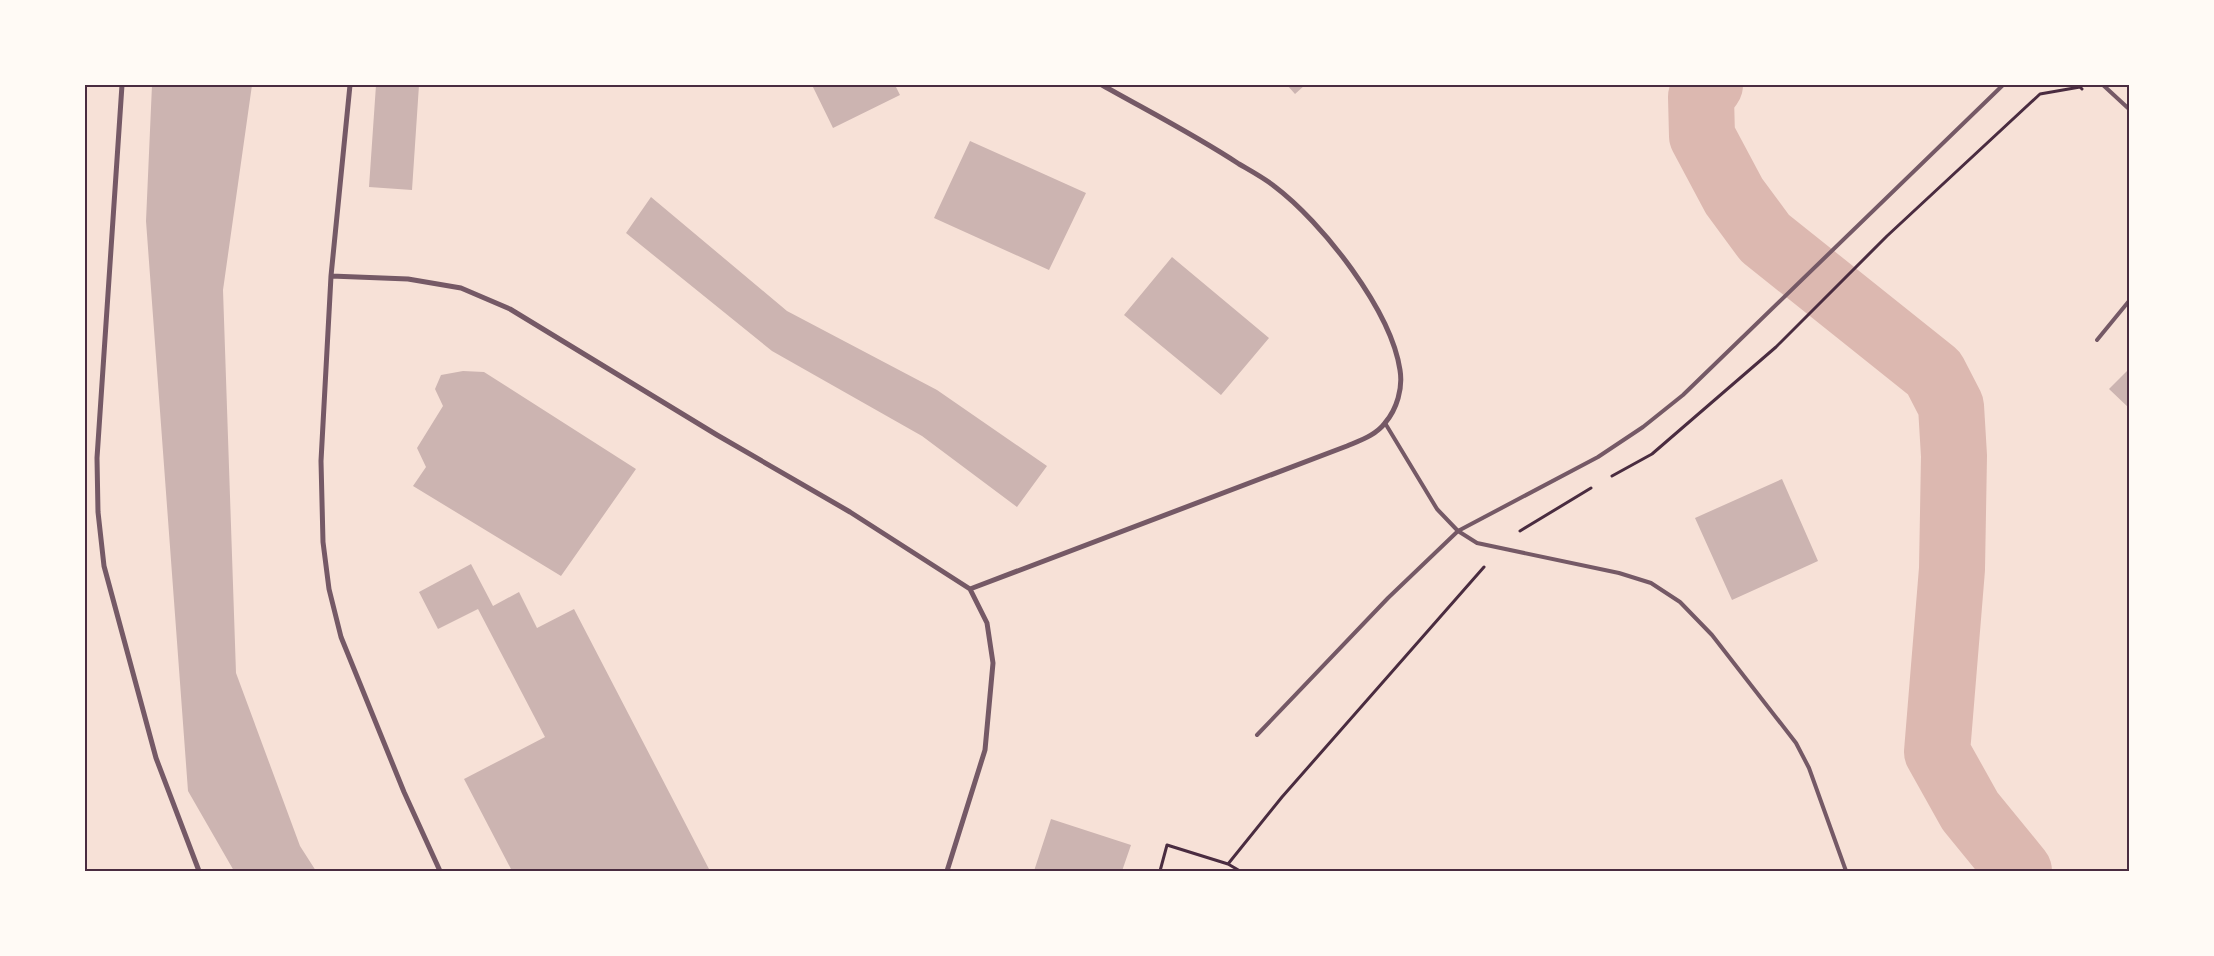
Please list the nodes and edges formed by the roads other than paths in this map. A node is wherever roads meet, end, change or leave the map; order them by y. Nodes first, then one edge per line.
1 (122, 85) edge
2 (350, 85) edge
3 (1102, 85) edge
4 (2004, 85) edge
5 (2103, 85) edge
6 (2129, 109) edge
7 (331, 276) junction
8 (2129, 301) edge
9 (2097, 340) dead end
10 (1386, 423) junction
11 (1458, 531) junction
12 (970, 589) junction
13 (1257, 735) dead end
14 (199, 871) edge
15 (440, 871) edge
16 (947, 871) edge
17 (1846, 871) edge

1 - 14 street
2 - 7 street
3 - 10 street
4 - 11 lane
5 - 6 lane
7 - 12 street
7 - 15 street
8 - 9 lane
10 - 11 lane
10 - 12 street
11 - 13 lane
11 - 17 lane
12 - 16 street

